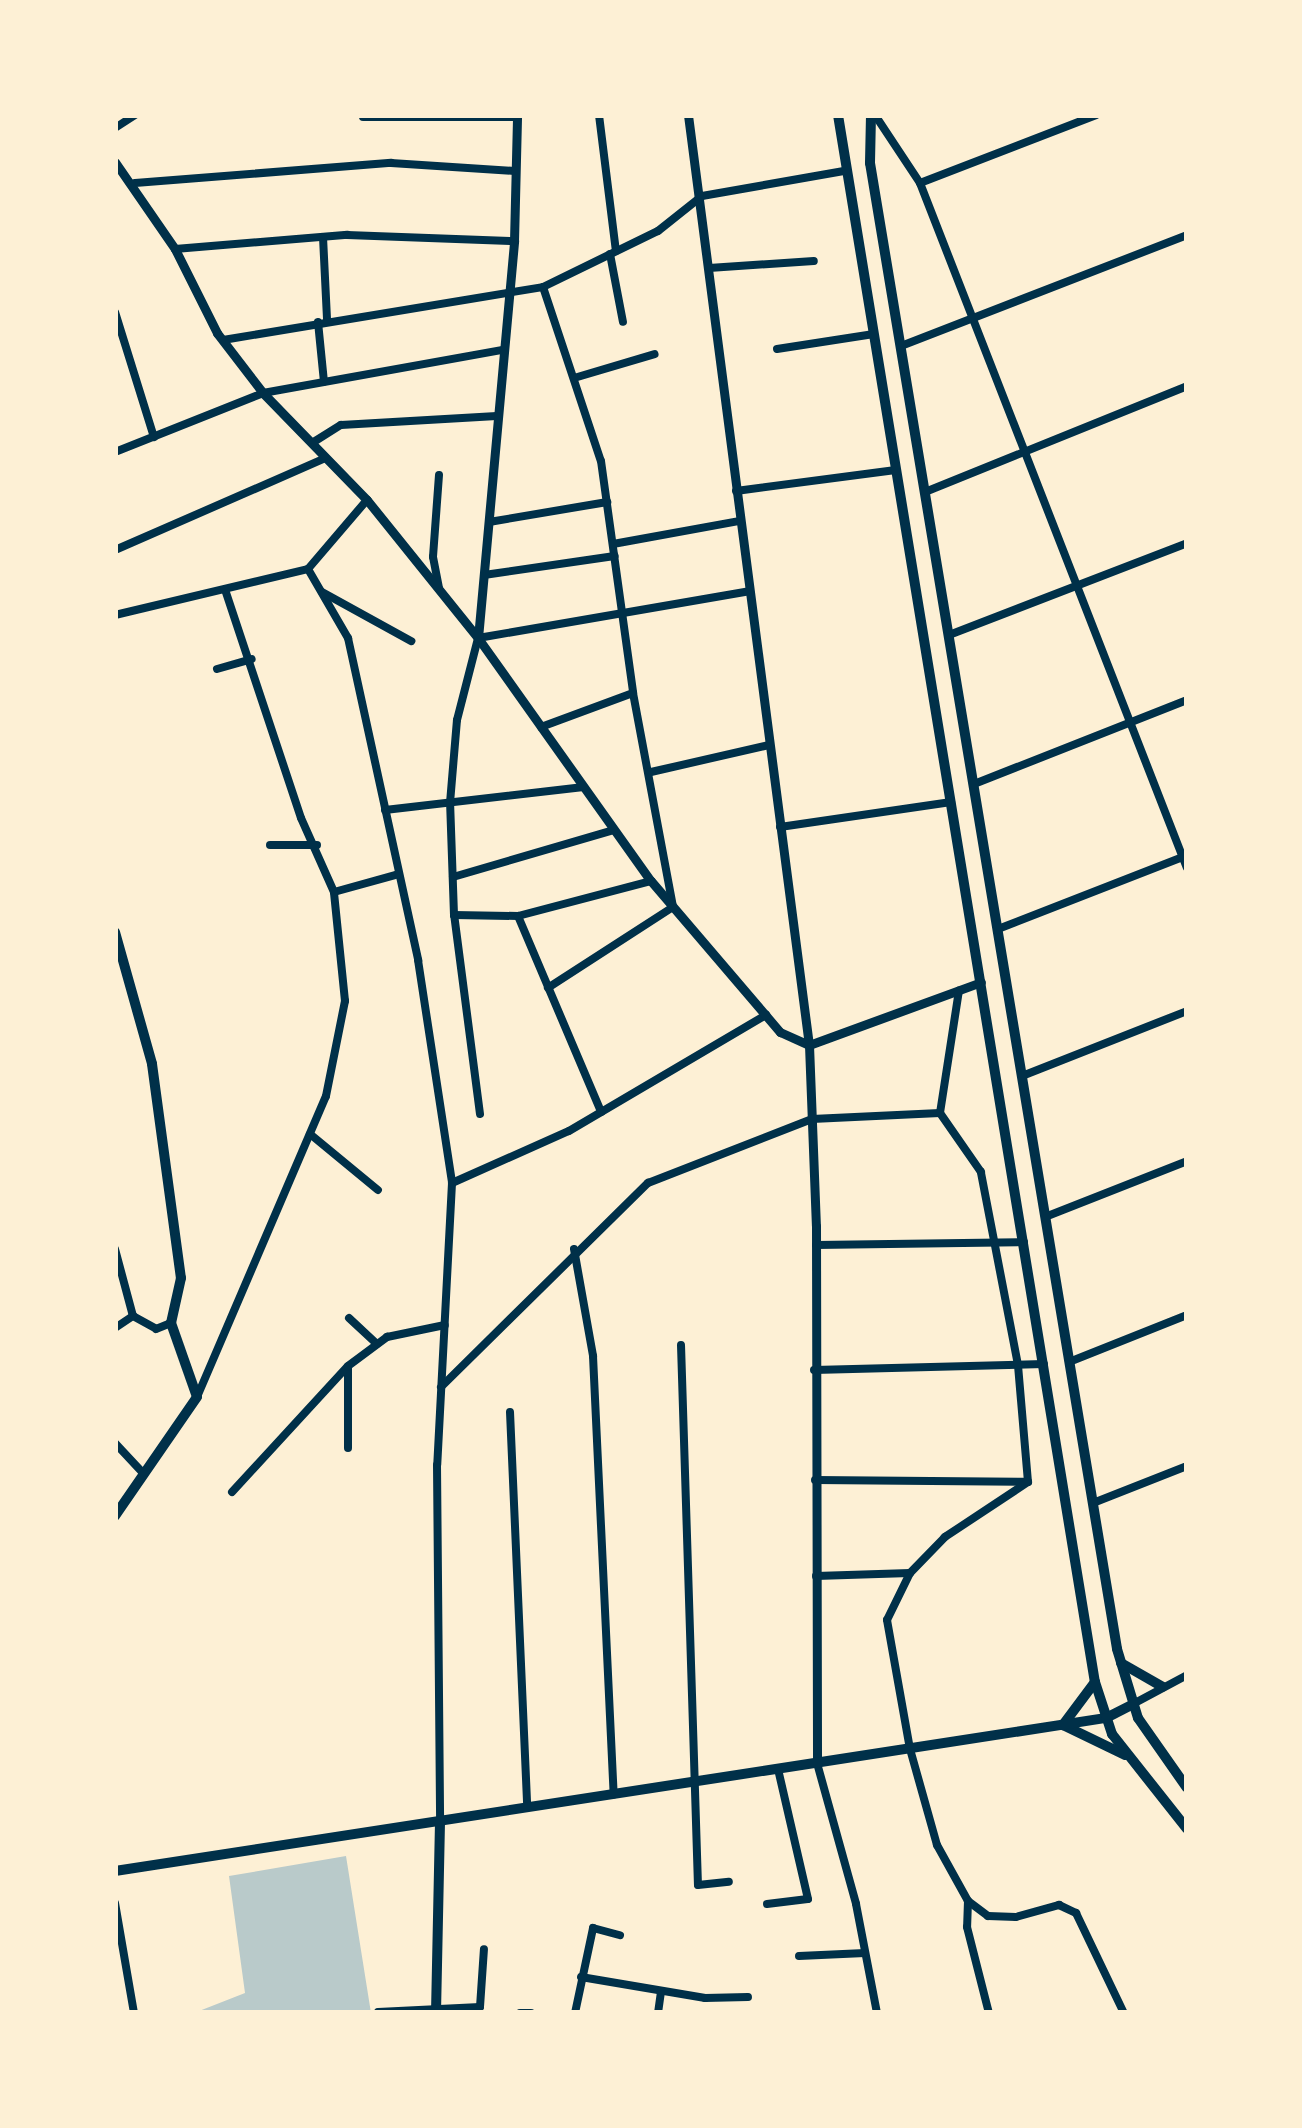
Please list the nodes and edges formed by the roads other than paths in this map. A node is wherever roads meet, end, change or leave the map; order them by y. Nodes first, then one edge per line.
1 (135, 115) edge
2 (599, 115) edge
3 (688, 115) edge
4 (838, 115) edge
5 (873, 115) edge
6 (1096, 115) edge
7 (517, 116) edge
8 (363, 117) edge
9 (115, 128) edge
10 (117, 167) edge
11 (515, 170) junction
12 (844, 171) junction
13 (135, 183) junction
14 (920, 183) junction
15 (702, 196) junction
16 (1187, 234) edge
17 (323, 237) junction
18 (514, 241) junction
19 (175, 249) junction
20 (613, 252) junction
21 (814, 262) dead end
22 (710, 268) junction
23 (543, 287) junction
24 (507, 295) junction
25 (115, 312) edge
26 (973, 318) junction
27 (322, 321) junction
28 (623, 322) dead end
29 (874, 334) junction
30 (222, 340) junction
31 (901, 346) junction
32 (776, 349) dead end
33 (501, 350) junction
34 (655, 354) dead end
35 (574, 378) junction
36 (324, 382) junction
37 (1187, 386) edge
38 (263, 394) junction
39 (497, 416) junction
40 (154, 437) junction
41 (312, 444) junction
42 (115, 452) edge
43 (1026, 452) junction
44 (326, 458) junction
45 (896, 470) junction
46 (439, 475) dead end
47 (736, 490) junction
48 (925, 492) junction
49 (367, 500) junction
50 (607, 502) junction
51 (740, 521) junction
52 (489, 522) junction
53 (1187, 542) edge
54 (613, 544) junction
55 (115, 550) edge
56 (614, 556) junction
57 (308, 569) junction
58 (484, 575) junction
59 (1077, 585) junction
60 (225, 589) junction
61 (440, 590) junction
62 (749, 591) junction
63 (322, 592) junction
64 (622, 610) junction
65 (115, 615) edge
66 (949, 635) junction
67 (478, 638) junction
68 (411, 641) dead end
69 (252, 660) junction
70 (217, 669) dead end
71 (634, 694) junction
72 (1187, 700) edge
73 (1130, 722) junction
74 (541, 727) junction
75 (769, 745) junction
76 (650, 772) junction
77 (974, 784) junction
78 (584, 787) junction
79 (450, 802) junction
80 (951, 802) junction
81 (385, 810) junction
82 (780, 827) junction
83 (614, 830) junction
84 (270, 845) dead end
85 (317, 845) junction
86 (1185, 856) edge
87 (1187, 868) edge
88 (399, 874) junction
89 (453, 878) junction
90 (651, 881) junction
91 (334, 892) junction
92 (673, 907) junction
93 (454, 915) junction
94 (518, 916) junction
95 (998, 929) junction
96 (115, 932) edge
97 (981, 982) junction
98 (548, 988) junction
99 (959, 990) junction
100 (1187, 1011) edge
101 (766, 1016) junction
102 (809, 1045) junction
103 (1022, 1076) junction
104 (602, 1112) junction
105 (940, 1112) junction
106 (480, 1114) dead end
107 (812, 1119) junction
108 (310, 1134) junction
109 (1187, 1161) edge
110 (452, 1183) junction
111 (378, 1190) dead end
112 (1045, 1217) junction
113 (1024, 1242) junction
114 (994, 1243) junction
115 (816, 1246) junction
116 (115, 1249) edge
117 (574, 1250) junction
118 (1187, 1315) edge
119 (134, 1316) junction
120 (349, 1318) dead end
121 (171, 1323) junction
122 (444, 1325) junction
123 (115, 1328) edge
124 (377, 1344) junction
125 (681, 1344) dead end
126 (1069, 1362) junction
127 (1044, 1364) junction
128 (1018, 1365) junction
129 (348, 1366) junction
130 (814, 1370) junction
131 (441, 1386) junction
132 (197, 1397) junction
133 (510, 1412) dead end
134 (115, 1443) edge
135 (348, 1448) dead end
136 (1187, 1466) edge
137 (144, 1474) junction
138 (815, 1480) junction
139 (1028, 1482) junction
140 (232, 1492) dead end
141 (1092, 1503) junction
142 (115, 1516) edge
143 (910, 1573) junction
144 (816, 1576) junction
145 (1114, 1630) junction
146 (1089, 1633) junction
147 (1121, 1663) junction
148 (1187, 1675) edge
149 (1095, 1682) junction
150 (1163, 1687) junction
151 (1133, 1704) junction
152 (1106, 1718) junction
153 (1064, 1725) junction
154 (910, 1748) junction
155 (1126, 1755) junction
156 (818, 1763) junction
157 (778, 1769) junction
158 (697, 1782) junction
159 (1187, 1788) edge
160 (614, 1794) junction
161 (527, 1808) junction
162 (440, 1821) junction
163 (1187, 1829) edge
164 (115, 1871) edge
165 (729, 1882) dead end
166 (968, 1901) junction
167 (115, 1903) edge
168 (767, 1904) dead end
169 (620, 1935) dead end
170 (484, 1949) dead end
171 (865, 1953) junction
172 (799, 1956) dead end
173 (581, 1978) junction
174 (661, 1991) junction
175 (748, 1996) dead end
176 (436, 2010) edge
177 (378, 2012) edge
178 (134, 2013) edge
179 (520, 2013) edge
180 (530, 2013) edge
181 (576, 2013) edge
182 (658, 2013) edge
183 (877, 2013) edge
184 (989, 2013) edge
185 (1124, 2013) edge

1 - 9 street
2 - 20 street
3 - 15 street
4 - 12 main road
5 - 14 street
5 - 31 main road
6 - 14 street
7 - 8 street
7 - 11 street
10 - 13 street
11 - 13 street
11 - 18 street
12 - 15 street
12 - 29 main road
13 - 19 street
14 - 26 street
15 - 20 street
15 - 22 street
16 - 26 street
17 - 18 street
17 - 19 street
17 - 27 street
18 - 24 street
19 - 30 street
20 - 23 street
20 - 28 street
21 - 22 street
22 - 47 street
23 - 24 street
23 - 35 street
24 - 27 street
24 - 33 street
25 - 40 street
26 - 31 street
26 - 43 street
27 - 30 street
27 - 36 street
29 - 32 street
29 - 45 main road
30 - 38 street
31 - 48 main road
33 - 36 street
33 - 39 street
34 - 35 street
35 - 50 street
36 - 38 street
37 - 43 street
38 - 40 street
38 - 41 street
39 - 41 street
39 - 52 street
40 - 42 street
41 - 44 street
43 - 48 street
43 - 59 street
44 - 49 street
44 - 55 street
45 - 47 street
45 - 80 main road
46 - 61 street
47 - 51 street
48 - 66 main road
49 - 57 street
49 - 61 street
50 - 52 street
50 - 54 street
51 - 54 street
51 - 62 street
52 - 58 street
53 - 59 street
54 - 56 street
56 - 58 street
56 - 64 street
57 - 60 street
57 - 63 street
58 - 67 street
59 - 66 street
59 - 73 street
60 - 65 street
60 - 69 street
61 - 67 street
62 - 64 street
62 - 75 street
63 - 68 street
63 - 81 street
64 - 67 street
64 - 71 street
66 - 77 main road
67 - 74 street
67 - 79 street
69 - 70 street
69 - 85 street
71 - 74 street
71 - 76 street
72 - 73 street
73 - 77 street
73 - 86 street
74 - 78 street
75 - 76 street
75 - 82 street
76 - 92 street
77 - 95 main road
78 - 79 street
78 - 83 street
79 - 81 street
79 - 89 street
80 - 82 street
80 - 97 main road
81 - 88 street
82 - 102 street
83 - 89 street
83 - 90 street
84 - 85 street
85 - 91 street
86 - 87 street
86 - 95 street
88 - 91 street
88 - 110 street
89 - 93 street
90 - 92 street
90 - 94 street
91 - 108 street
92 - 98 street
92 - 101 street
93 - 94 street
93 - 106 street
94 - 98 street
95 - 103 main road
96 - 121 main road
97 - 99 street
97 - 113 main road
98 - 104 street
99 - 102 street
99 - 105 street
100 - 103 street
101 - 102 street
101 - 104 street
102 - 107 street
103 - 112 main road
104 - 110 street
105 - 107 street
105 - 114 street
107 - 115 street
107 - 117 street
108 - 111 street
108 - 132 street
109 - 112 street
110 - 122 street
112 - 126 main road
113 - 114 street
113 - 127 main road
114 - 115 street
114 - 128 street
115 - 130 street
116 - 119 street
117 - 131 street
117 - 160 street
118 - 126 street
119 - 121 street
119 - 123 street
120 - 124 street
121 - 132 main road
122 - 124 street
122 - 131 street
124 - 129 street
125 - 158 street
126 - 141 main road
127 - 128 street
127 - 146 main road
128 - 130 street
128 - 139 street
129 - 135 street
129 - 140 street
130 - 138 street
131 - 162 street
132 - 137 main road
133 - 161 street
134 - 137 street
136 - 141 street
137 - 142 main road
138 - 139 street
138 - 144 street
139 - 143 street
141 - 145 main road
143 - 144 street
143 - 154 street
144 - 156 street
145 - 146 main road
145 - 147 main road
146 - 149 main road
147 - 150 main road
147 - 151 main road
148 - 150 street
149 - 152 main road
149 - 153 main road
150 - 151 street
151 - 152 main road
151 - 159 main road
152 - 153 main road
152 - 155 main road
153 - 154 main road
153 - 155 main road
154 - 156 main road
154 - 166 street
155 - 163 main road
156 - 157 main road
156 - 171 street
157 - 158 main road
157 - 168 street
158 - 160 main road
158 - 165 street
160 - 161 main road
161 - 162 main road
162 - 164 main road
162 - 176 main road
166 - 184 street
166 - 185 street
167 - 178 street
169 - 173 street
170 - 176 street
171 - 172 street
171 - 183 street
173 - 174 street
173 - 181 street
174 - 175 street
174 - 182 street
176 - 177 street
179 - 180 street

